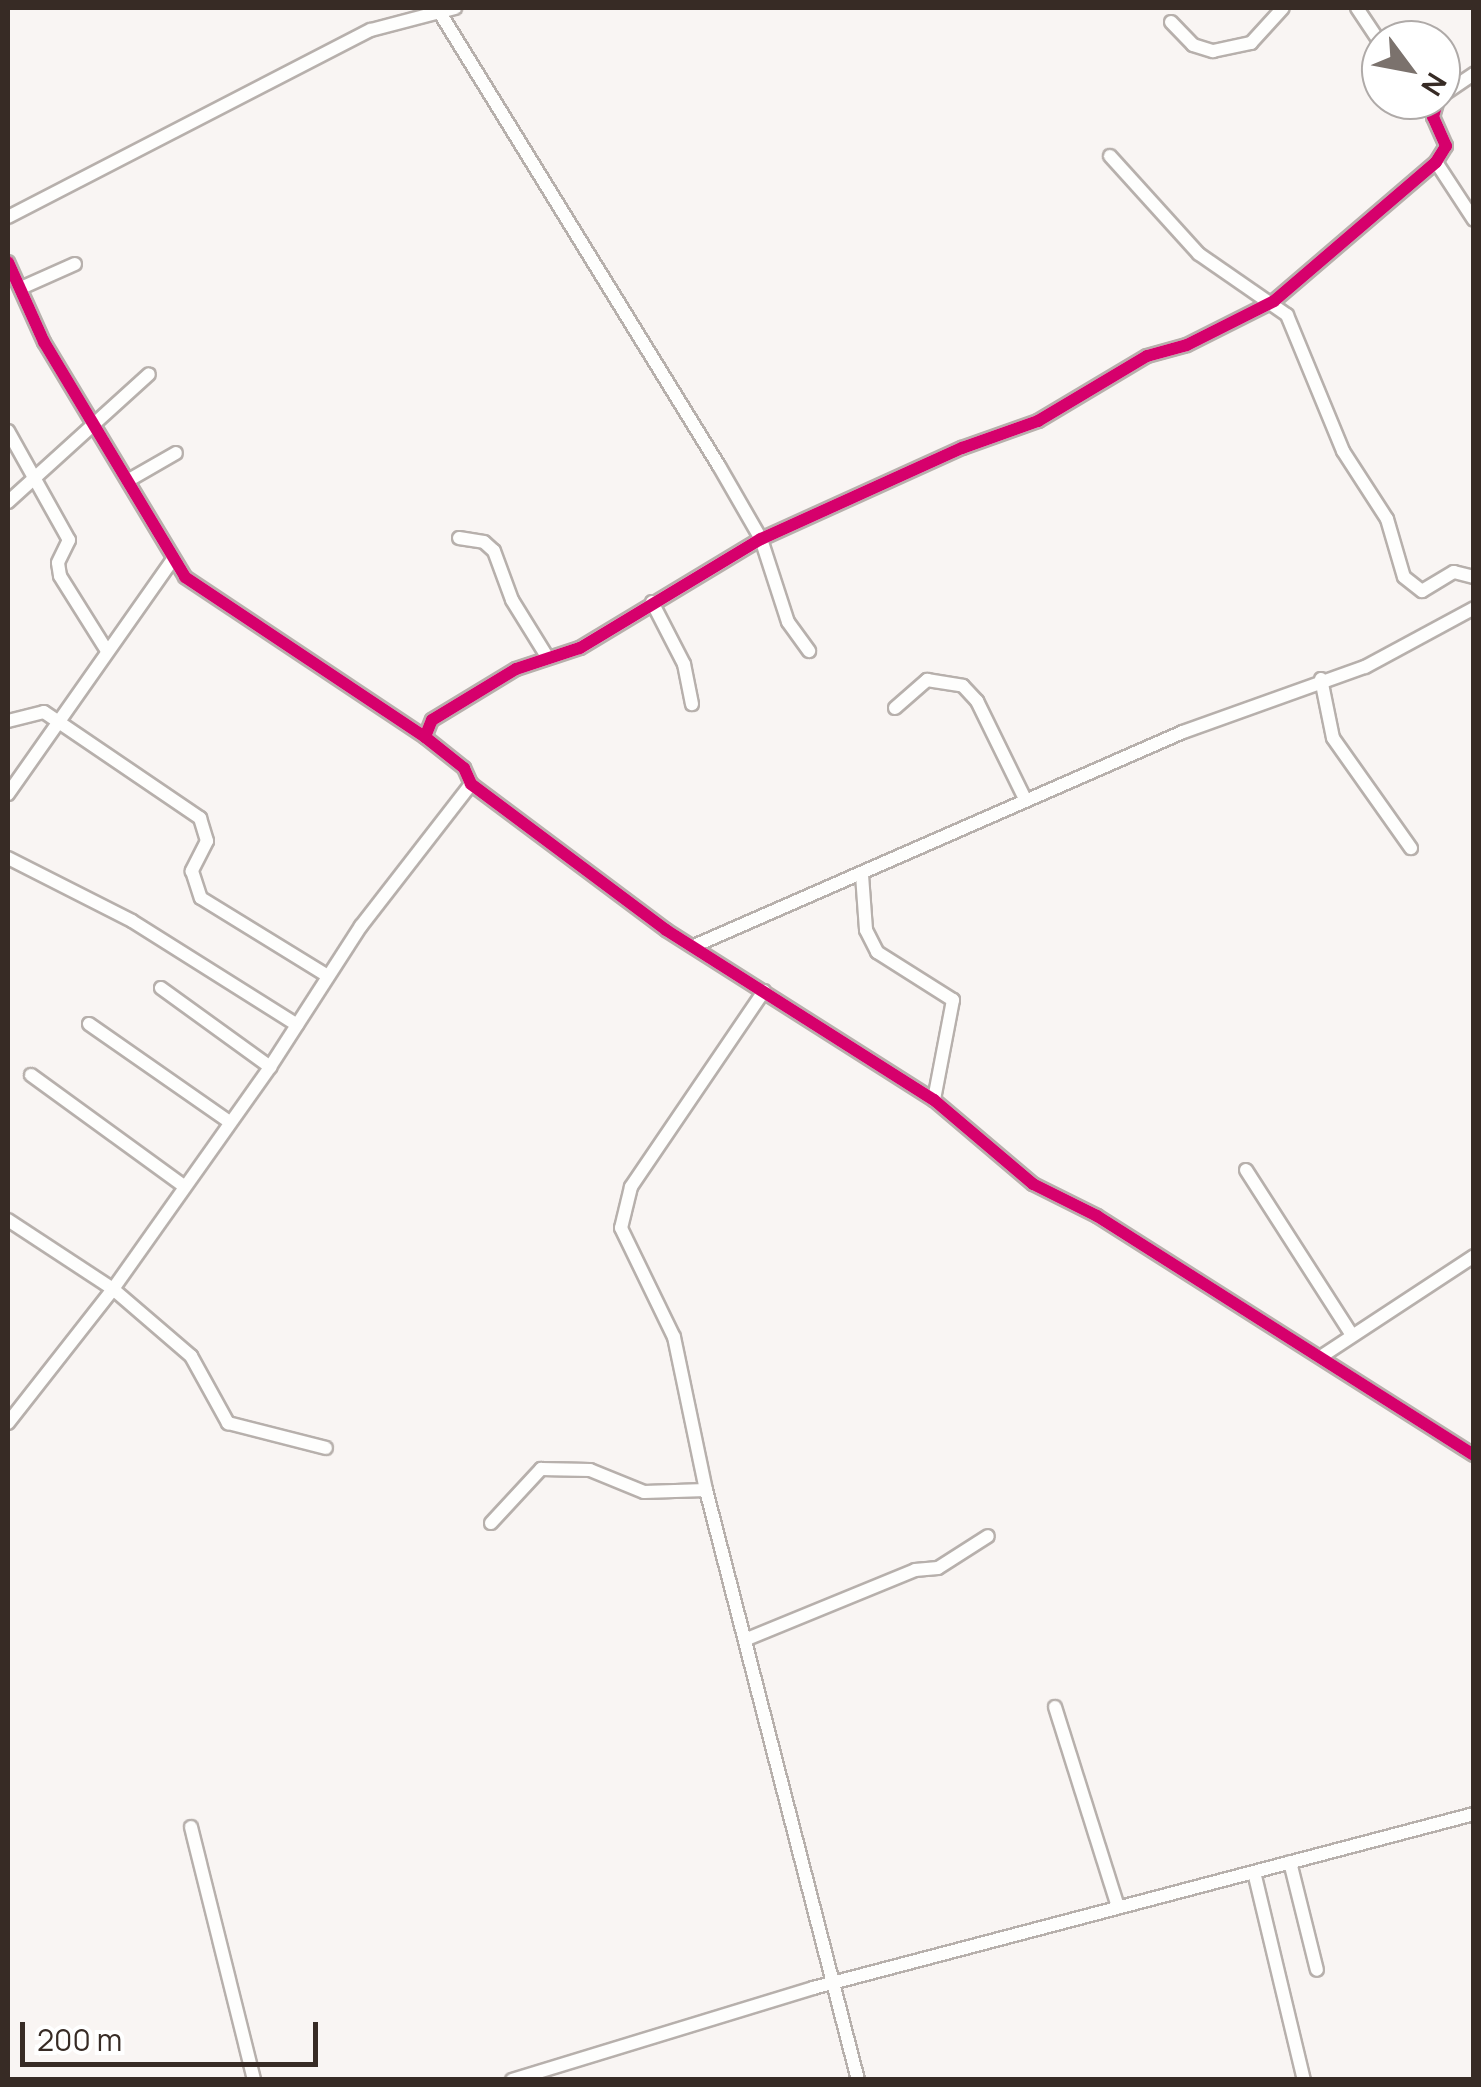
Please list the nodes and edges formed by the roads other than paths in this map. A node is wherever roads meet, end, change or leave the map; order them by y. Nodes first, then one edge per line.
1 (455, 8) edge
2 (1282, 8) edge
3 (438, 9) edge
4 (1171, 22) dead end
5 (1441, 120) edge
6 (1110, 156) dead end
7 (1436, 162) junction
8 (8, 217) edge
9 (1474, 220) edge
10 (8, 262) edge
11 (75, 264) dead end
12 (21, 288) junction
13 (1274, 301) junction
14 (150, 374) dead end
15 (94, 419) junction
16 (8, 431) edge
17 (176, 453) dead end
18 (34, 478) junction
19 (128, 480) junction
20 (8, 502) edge
21 (459, 538) dead end
22 (761, 539) junction
23 (171, 562) junction
24 (1474, 577) edge
25 (652, 602) junction
26 (1474, 608) edge
27 (108, 651) junction
28 (809, 651) dead end
29 (548, 658) junction
30 (1321, 679) junction
31 (692, 704) dead end
32 (895, 708) dead end
33 (8, 721) edge
34 (57, 722) junction
35 (425, 737) junction
36 (470, 784) junction
37 (8, 794) edge
38 (1026, 801) junction
39 (1410, 848) dead end
40 (8, 858) edge
41 (862, 875) junction
42 (694, 946) junction
43 (328, 976) junction
44 (161, 988) dead end
45 (764, 992) junction
46 (90, 1024) dead end
47 (297, 1026) junction
48 (270, 1067) junction
49 (32, 1075) dead end
50 (934, 1100) junction
51 (228, 1121) junction
52 (1246, 1170) dead end
53 (184, 1186) junction
54 (8, 1220) edge
55 (1474, 1256) edge
56 (112, 1288) junction
57 (1352, 1335) junction
58 (1322, 1356) junction
59 (8, 1423) edge
60 (326, 1448) dead end
61 (1474, 1455) edge
62 (706, 1490) junction
63 (491, 1523) dead end
64 (988, 1536) dead end
65 (747, 1639) junction
66 (1055, 1707) dead end
67 (1474, 1814) edge
68 (191, 1827) dead end
69 (1290, 1862) junction
70 (1254, 1872) junction
71 (1118, 1908) junction
72 (1317, 1970) dead end
73 (836, 1984) junction
74 (254, 2080) edge
75 (512, 2080) edge
76 (858, 2080) edge
77 (1304, 2080) edge

1 - 3 street
2 - 4 street
3 - 8 street
3 - 22 street
5 - 7 street
6 - 13 street
7 - 9 street
7 - 13 street
10 - 12 street
11 - 12 street
12 - 15 street
13 - 22 street
13 - 24 street
14 - 15 street
15 - 18 street
15 - 19 street
16 - 18 street
17 - 19 street
18 - 20 street
18 - 27 street
19 - 23 street
21 - 29 street
22 - 25 street
22 - 28 street
23 - 27 street
23 - 35 street
25 - 29 street
25 - 31 street
26 - 30 street
27 - 34 street
29 - 35 street
30 - 38 street
30 - 39 street
32 - 38 street
33 - 34 street
34 - 37 street
34 - 43 street
35 - 36 street
36 - 42 street
36 - 43 street
38 - 41 street
40 - 47 street
41 - 42 street
41 - 50 street
42 - 45 street
43 - 47 street
44 - 48 street
45 - 50 street
45 - 62 street
46 - 51 street
47 - 48 street
48 - 51 street
49 - 53 street
50 - 58 street
51 - 53 street
52 - 57 street
53 - 56 street
54 - 56 street
55 - 57 street
56 - 59 street
56 - 60 street
57 - 58 street
58 - 61 street
62 - 63 street
62 - 65 street
64 - 65 street
65 - 73 street
66 - 71 street
67 - 69 street
68 - 74 street
69 - 70 street
69 - 72 street
70 - 71 street
70 - 77 street
71 - 73 street
73 - 75 street
73 - 76 street

